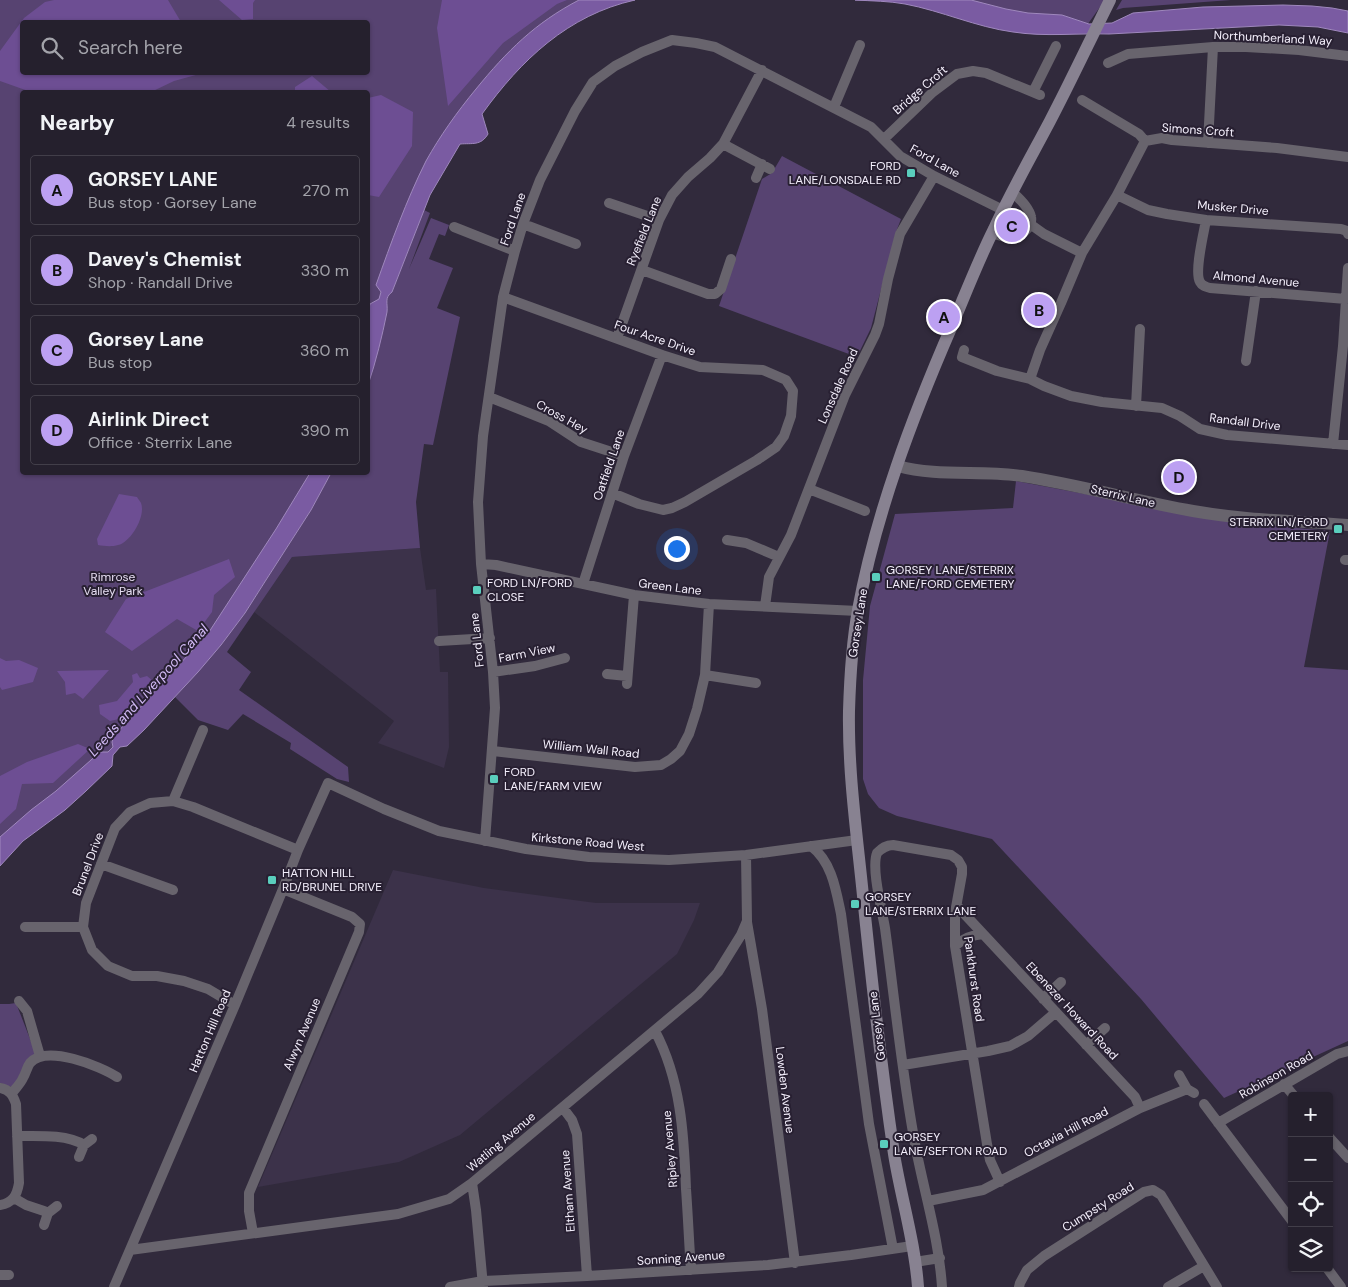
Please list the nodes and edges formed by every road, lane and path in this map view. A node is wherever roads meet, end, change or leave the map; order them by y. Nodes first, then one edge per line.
1 (1110, 0) edge
2 (860, 45) dead end
3 (1056, 46) dead end
4 (1213, 47) junction
5 (1348, 56) edge
6 (1108, 63) dead end
7 (762, 70) junction
8 (1082, 100) dead end
9 (834, 107) junction
10 (884, 139) junction
11 (1145, 141) junction
12 (1208, 143) junction
13 (723, 144) junction
14 (1348, 157) edge
15 (934, 176) junction
16 (756, 178) dead end
17 (1012, 192) junction
18 (1117, 195) junction
19 (609, 203) dead end
20 (1003, 210) junction
21 (659, 220) junction
22 (1206, 220) junction
23 (523, 224) junction
24 (1030, 224) junction
25 (454, 227) dead end
26 (992, 233) junction
27 (1348, 234) edge
28 (576, 244) dead end
29 (515, 251) junction
30 (1082, 253) junction
31 (731, 259) dead end
32 (1348, 268) edge
33 (642, 270) junction
34 (1256, 291) junction
35 (504, 297) junction
36 (1346, 299) junction
37 (1140, 329) dead end
38 (617, 338) junction
39 (662, 355) junction
40 (962, 357) dead end
41 (1246, 360) dead end
42 (1030, 379) junction
43 (489, 397) junction
44 (1136, 406) junction
45 (1334, 444) junction
46 (1348, 445) edge
47 (624, 456) junction
48 (898, 466) junction
49 (809, 489) junction
50 (612, 493) junction
51 (865, 511) dead end
52 (1348, 525) edge
53 (727, 540) dead end
54 (779, 557) junction
55 (481, 564) junction
56 (583, 584) junction
57 (634, 595) junction
58 (709, 604) junction
59 (765, 606) junction
60 (858, 611) junction
61 (490, 638) junction
62 (439, 641) dead end
63 (565, 658) dead end
64 (494, 672) junction
65 (607, 674) dead end
66 (705, 675) junction
67 (756, 683) dead end
68 (203, 730) dead end
69 (493, 751) junction
70 (328, 783) joint
71 (173, 801) junction
72 (856, 840) junction
73 (485, 841) junction
74 (811, 846) junction
75 (880, 849) joint
76 (298, 850) junction
77 (746, 855) junction
78 (101, 864) junction
79 (283, 889) junction
80 (172, 890) dead end
81 (956, 906) junction
82 (747, 920) junction
83 (24, 927) dead end
84 (83, 927) junction
85 (983, 934) junction
86 (955, 946) junction
87 (1061, 982) dead end
88 (1043, 999) junction
89 (19, 1001) dead end
90 (235, 1005) junction
91 (1056, 1012) junction
92 (1105, 1028) dead end
93 (656, 1031) junction
94 (1086, 1045) junction
95 (1348, 1051) edge
96 (972, 1053) junction
97 (40, 1056) junction
98 (903, 1065) junction
99 (1178, 1075) dead end
100 (117, 1077) dead end
101 (1284, 1084) junction
102 (0, 1088) edge
103 (1291, 1092) edge
104 (12, 1094) junction
105 (1204, 1104) dead end
106 (563, 1108) junction
107 (1140, 1108) junction
108 (1218, 1123) junction
109 (17, 1136) junction
110 (1333, 1141) edge
111 (79, 1157) dead end
112 (1348, 1158) edge
113 (1000, 1182) junction
114 (472, 1183) junction
115 (14, 1198) junction
116 (928, 1201) junction
117 (0, 1205) edge
118 (57, 1206) dead end
119 (48, 1213) junction
120 (1288, 1216) edge
121 (44, 1225) dead end
122 (253, 1233) junction
123 (912, 1246) junction
124 (893, 1249) junction
125 (130, 1250) junction
126 (940, 1258) junction
127 (915, 1262) junction
128 (795, 1263) junction
129 (1204, 1266) junction
130 (691, 1270) junction
131 (1330, 1272) edge
132 (587, 1276) junction
133 (483, 1284) edge
134 (1339, 1286) edge
135 (114, 1287) edge
136 (450, 1287) edge
137 (918, 1287) edge
138 (942, 1287) edge
139 (1020, 1287) edge
140 (1168, 1287) edge
141 (1218, 1287) edge

1 - 17 main road, Gorsey Lane
2 - 9 street
3 - 10 street, Bridge Croft
4 - 5 street, Northumberland Way
4 - 6 street, Northumberland Way
4 - 12 street
7 - 9 street, Ford Lane
7 - 13 street, Ryefield Lane
7 - 23 street, Ford Lane
8 - 11 street
9 - 10 street, Ford Lane
10 - 15 street, Ford Lane
11 - 12 street, Simons Croft
11 - 18 street, Simons Croft
12 - 14 street, Simons Croft
13 - 16 street
13 - 21 street, Ryefield Lane
15 - 20 street, Ford Lane
15 - 49 street, Lonsdale Road
17 - 20 main road, Gorsey Lane
17 - 24 street
18 - 22 street, Musker Drive
18 - 30 street, Simons Croft
19 - 21 street
20 - 26 main road, Gorsey Lane
21 - 33 street, Ryefield Lane
22 - 27 street, Musker Drive
22 - 34 street, Almond Avenue
23 - 28 street
23 - 29 street, Ford Lane
24 - 26 street
24 - 30 street
25 - 29 street
26 - 48 main road, Gorsey Lane
29 - 35 street, Ford Lane
30 - 42 street
31 - 33 street
32 - 36 street
33 - 38 street, Ryefield Lane
34 - 36 street, Almond Avenue
34 - 41 street
35 - 38 street, Four Acre Drive
35 - 43 street, Ford Lane
36 - 45 street
37 - 44 street
38 - 39 street, Four Acre Drive
39 - 47 street, Oatfield Lane
39 - 50 street, Four Acre Drive
40 - 42 street, Randall Drive
42 - 44 street, Randall Drive
43 - 47 street, Cross Hey
43 - 55 street, Ford Lane
44 - 45 street, Randall Drive
45 - 46 street, Randall Drive
47 - 50 street, Oatfield Lane
48 - 52 street, Sterrix Lane
48 - 60 main road, Gorsey Lane
49 - 51 street
49 - 54 street, Lonsdale Road
50 - 56 street, Oatfield Lane
53 - 54 street
54 - 59 street, Lonsdale Road
55 - 56 street, Green Lane
55 - 61 street, Ford Lane
56 - 57 street, Green Lane
57 - 58 street, Green Lane
57 - 65 street
58 - 59 street, Green Lane
58 - 66 street, William Wall Road
59 - 60 street, Green Lane
60 - 72 main road, Gorsey Lane
61 - 62 street
61 - 64 street, Ford Lane
63 - 64 street, Farm View
64 - 69 street, Ford Lane
66 - 67 street
66 - 69 street, William Wall Road
68 - 71 street
69 - 73 street, Ford Lane
70 - 73 street, Kirkstone Road West
70 - 76 street, Hatton Hill Road
71 - 76 street, Brunel Drive
71 - 78 street, Brunel Drive
72 - 74 street, Kirkstone Road West
72 - 123 main road, Gorsey Lane
73 - 77 street, Kirkstone Road West
74 - 77 street, Kirkstone Road West
74 - 124 street
75 - 81 street, Pankhurst Road
75 - 98 street, Gorsey Lane
76 - 79 street, Hatton Hill Road
77 - 82 street, Watling Avenue
78 - 80 street
78 - 84 street, Brunel Drive
79 - 90 street, Hatton Hill Road
79 - 122 street, Alwyn Avenue
81 - 85 street, Ebenezer Howard Road
81 - 86 street, Pankhurst Road
82 - 93 street, Watling Avenue
82 - 128 street, Lowden Avenue
83 - 84 street
84 - 90 street, Brunel Drive
85 - 86 street
85 - 88 street, Ebenezer Howard Road
86 - 96 street, Pankhurst Road
87 - 88 street
88 - 91 street, Ebenezer Howard Road
89 - 97 street
90 - 125 street, Hatton Hill Road
91 - 94 street, Ebenezer Howard Road
91 - 96 street
92 - 94 street
93 - 106 street, Watling Avenue
93 - 130 street, Ripley Avenue
94 - 107 street, Ebenezer Howard Road
95 - 101 street, Robinson Road
96 - 98 street
96 - 113 street, Pankhurst Road
97 - 100 street
97 - 104 street
98 - 116 street, Gorsey Lane
99 - 107 street, Octavia Hill Road
101 - 103 street
101 - 108 street, Robinson Road
102 - 104 street
104 - 109 street
105 - 108 street
106 - 114 street, Watling Avenue
106 - 132 street, Eltham Avenue
107 - 113 street, Octavia Hill Road
108 - 120 street
109 - 111 street
109 - 115 street
110 - 112 street
113 - 116 street, Octavia Hill Road
114 - 122 street, Watling Avenue
114 - 133 street
115 - 117 street
115 - 119 street
116 - 126 street, Gorsey Lane
118 - 119 street
119 - 121 street
122 - 125 street, Watling Avenue
123 - 124 street, Sonning Avenue
123 - 127 main road, Gorsey Lane
124 - 128 street, Sonning Avenue
125 - 135 street, Hatton Hill Road
126 - 127 street
126 - 138 street, Gorsey Lane
127 - 137 main road, Gorsey Lane
128 - 130 street, Sonning Avenue
129 - 139 street, Cumpsty Road
129 - 140 street
129 - 141 street, Cumpsty Road
130 - 132 street, Sonning Avenue
131 - 134 street
132 - 133 street, Sonning Avenue
133 - 136 street, Sonning Avenue

